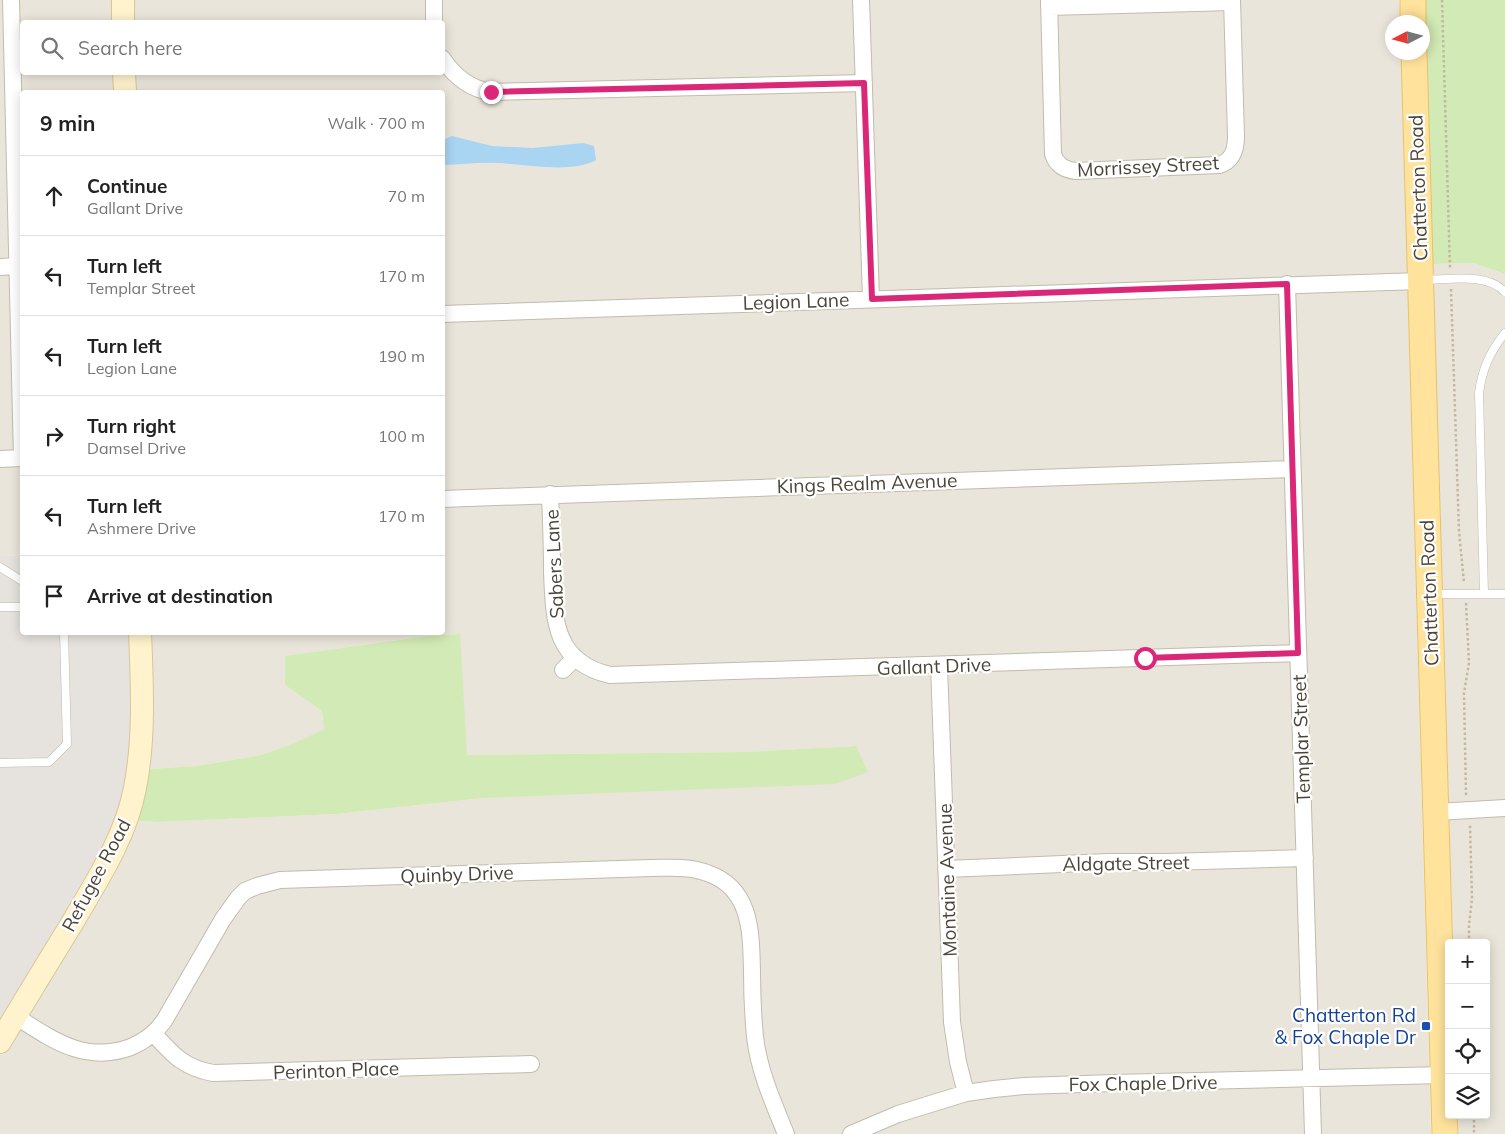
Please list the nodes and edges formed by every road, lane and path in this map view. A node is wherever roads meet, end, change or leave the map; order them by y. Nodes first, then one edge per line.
1 (11, 0) edge
2 (123, 0) edge
3 (434, 0) edge
4 (861, 0) edge
5 (1413, 0) edge
6 (1442, 0) edge
7 (1232, 1) edge
8 (1049, 4) edge
9 (1413, 15) edge
10 (123, 20) edge
11 (434, 20) edge
12 (1414, 60) edge
13 (446, 63) edge
14 (6, 75) edge
15 (124, 75) edge
16 (864, 83) junction
17 (125, 90) edge
18 (17, 266) junction
19 (0, 267) edge
20 (1420, 280) junction
21 (1450, 280) junction
22 (1287, 284) junction
23 (1505, 292) edge
24 (872, 299) junction
25 (445, 314) edge
26 (1505, 333) edge
27 (20, 381) edge
28 (20, 458) edge
29 (0, 459) edge
30 (1292, 468) junction
31 (550, 494) junction
32 (445, 499) edge
33 (0, 568) edge
34 (20, 580) edge
35 (1430, 594) junction
36 (1466, 594) junction
37 (1484, 594) junction
38 (1505, 594) edge
39 (0, 607) edge
40 (20, 607) edge
41 (64, 635) edge
42 (140, 635) edge
43 (1298, 653) junction
44 (575, 658) junction
45 (939, 666) junction
46 (563, 670) dead end
47 (0, 763) edge
48 (1466, 796) dead end
49 (1505, 808) edge
50 (1436, 812) junction
51 (1470, 823) dead end
52 (1305, 858) junction
53 (946, 869) junction
54 (1469, 939) edge
55 (15, 1016) junction
56 (154, 1034) junction
57 (0, 1042) edge
58 (531, 1064) dead end
59 (1443, 1075) junction
60 (1311, 1078) junction
61 (966, 1093) junction
62 (1474, 1119) edge
63 (870, 1130) edge
64 (786, 1134) edge
65 (851, 1134) edge
66 (1313, 1134) edge
67 (1445, 1134) edge
68 (1474, 1134) edge

1 - 14 street
2 - 10 street
3 - 11 street
4 - 16 street
5 - 9 main road
6 - 21 path
7 - 8 street
7 - 8 street, Morrissey Street
12 - 20 main road, Chatterton Road
13 - 16 street
14 - 18 street
15 - 17 street
16 - 24 street
18 - 19 street
18 - 27 street
20 - 21 lane
20 - 22 street, Legion Lane
20 - 35 main road, Chatterton Road
21 - 23 lane
21 - 36 path
22 - 24 street, Legion Lane
22 - 30 street, Templar Street
24 - 25 street, Legion Lane
26 - 37 lane
28 - 29 street
30 - 31 street, Kings Realm Avenue
30 - 43 street, Templar Street
31 - 32 street, Kings Realm Avenue
31 - 44 street, Sabers Lane
33 - 34 lane
35 - 36 lane
35 - 50 main road, Chatterton Road
36 - 37 lane
36 - 48 path
37 - 38 lane
39 - 40 lane
41 - 47 lane
42 - 55 street, Refugee Road
43 - 45 street, Gallant Drive
43 - 52 street, Templar Street
44 - 45 street, Gallant Drive
44 - 46 street
45 - 53 street, Montaine Avenue
49 - 50 street
50 - 59 main road, Chatterton Road
51 - 54 path
52 - 53 street, Aldgate Street
52 - 60 street, Templar Street
53 - 61 street, Montaine Avenue
55 - 56 street, Quinby Drive
55 - 57 street, Refugee Road
56 - 58 street, Perinton Place
56 - 64 street, Quinby Drive
59 - 60 street, Fox Chaple Drive
59 - 67 main road, Chatterton Road
60 - 61 street, Fox Chaple Drive
60 - 66 street, Templar Street
61 - 63 street, Fox Chaple Drive
62 - 68 path
63 - 65 street, Fox Chaple Drive

